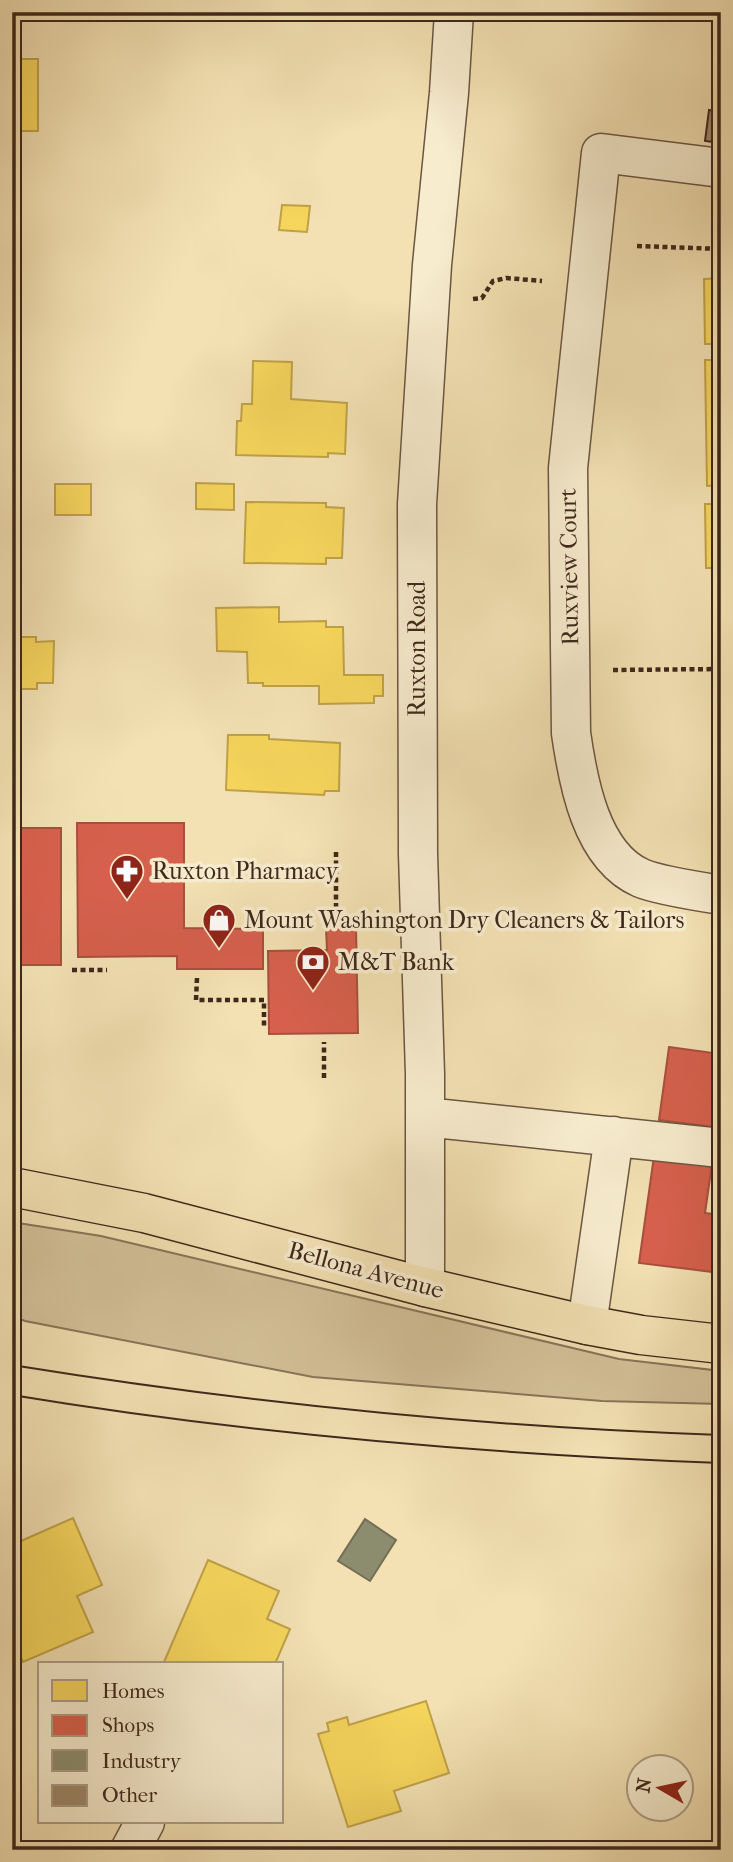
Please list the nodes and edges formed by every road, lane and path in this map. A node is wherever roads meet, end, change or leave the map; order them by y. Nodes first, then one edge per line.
1 (454, 12) edge
2 (721, 168) edge
3 (591, 242) junction
4 (721, 249) edge
5 (586, 286) junction
6 (430, 295) junction
7 (721, 669) edge
8 (571, 670) junction
9 (336, 852) dead end
10 (721, 894) edge
11 (336, 925) dead end
12 (72, 970) dead end
13 (107, 970) dead end
14 (197, 978) dead end
15 (264, 1026) dead end
16 (324, 1042) dead end
17 (324, 1078) dead end
18 (425, 1117) junction
19 (614, 1136) junction
20 (721, 1148) edge
21 (12, 1187) edge
22 (425, 1287) junction
23 (587, 1325) junction
24 (721, 1344) edge
25 (144, 1824) edge
26 (130, 1850) edge

1 - 6 street, Ruxton Road
2 - 3 street, Ruxview Court
3 - 4 path
3 - 5 street, Ruxview Court
5 - 6 path
5 - 8 street, Ruxview Court
6 - 18 street, Ruxton Road
7 - 8 path
8 - 10 street, Ruxview Court
9 - 11 path
12 - 13 path
14 - 15 path
16 - 17 path
18 - 19 street
18 - 22 street, Ruxton Road
19 - 20 street
19 - 23 street
21 - 22 main road, Bellona Avenue
22 - 23 main road, Bellona Avenue
23 - 24 main road, Bellona Avenue
25 - 26 street

